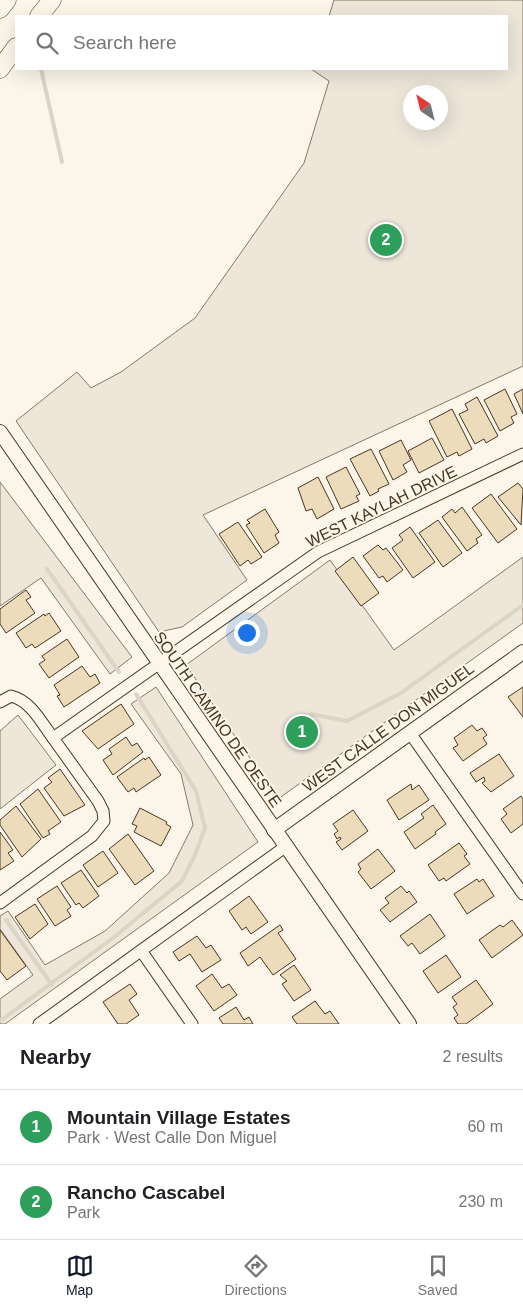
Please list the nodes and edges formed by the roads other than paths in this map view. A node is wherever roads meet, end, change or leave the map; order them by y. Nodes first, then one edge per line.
1 (6, 0) edge
2 (52, 0) edge
3 (0, 9) edge
4 (40, 15) edge
5 (15, 48) edge
6 (0, 69) edge
7 (0, 432) edge
8 (523, 454) edge
9 (523, 652) edge
10 (158, 662) junction
11 (0, 702) edge
12 (410, 733) junction
13 (53, 738) junction
14 (274, 830) junction
15 (286, 847) junction
16 (523, 894) edge
17 (0, 903) edge
18 (142, 952) junction
19 (39, 1024) edge
20 (192, 1024) edge
21 (409, 1024) edge

1 - 3 main road
2 - 4 main road
5 - 6 main road
7 - 10 street, SOUTH CAMINO DE OESTE
8 - 10 street, WEST KAYLAH DRIVE
9 - 12 street, WEST CALLE DON MIGUEL
10 - 13 street, WEST KAYLAH DRIVE
10 - 14 street, SOUTH CAMINO DE OESTE
11 - 13 street
12 - 14 street, WEST CALLE DON MIGUEL
12 - 16 street
13 - 17 street
14 - 15 street, SOUTH CAMINO DE OESTE
15 - 18 street
15 - 21 street, SOUTH CAMINO DE OESTE
18 - 19 street
18 - 20 street

